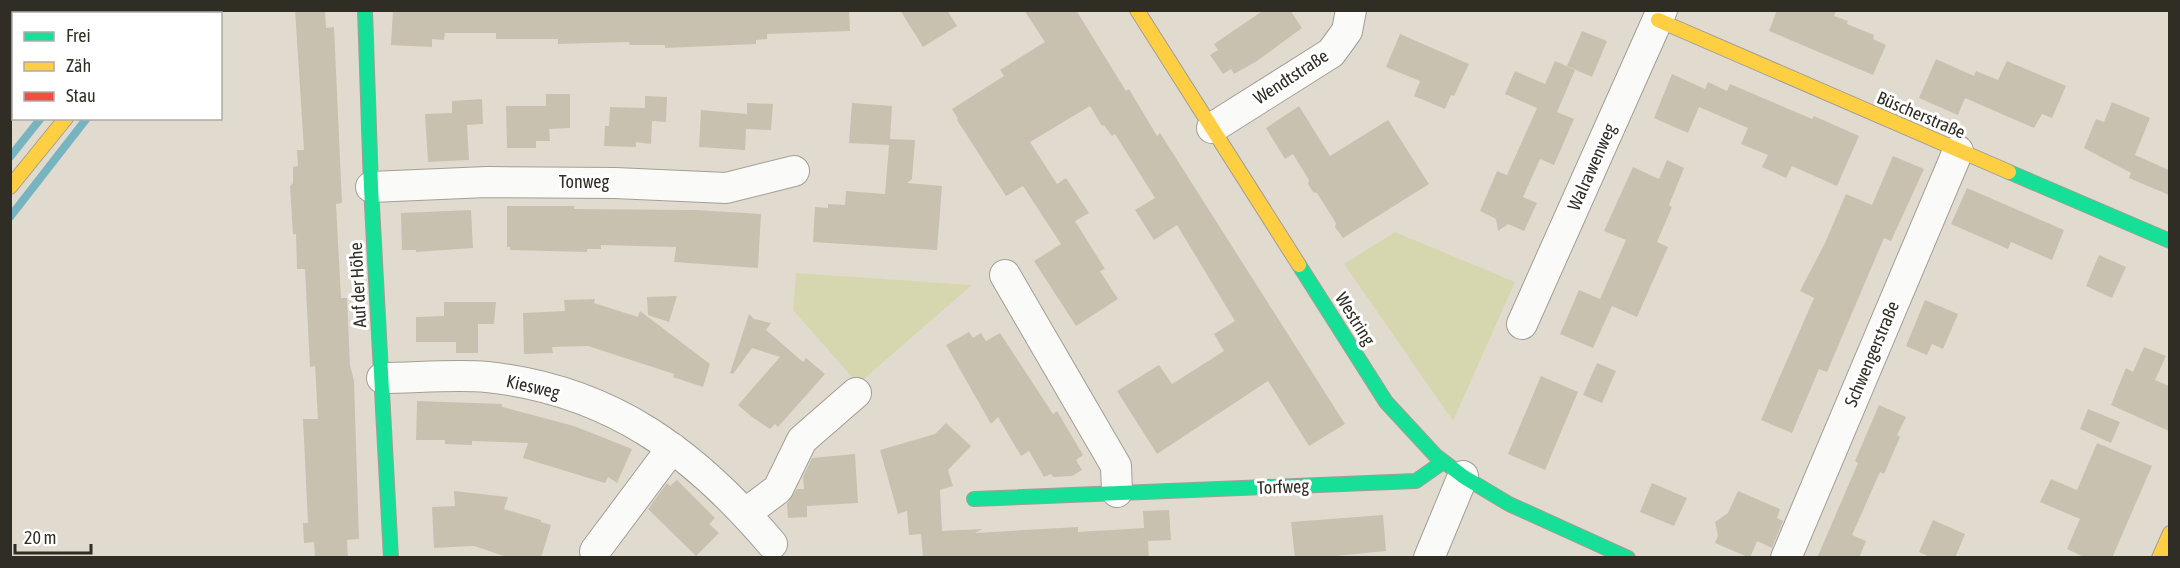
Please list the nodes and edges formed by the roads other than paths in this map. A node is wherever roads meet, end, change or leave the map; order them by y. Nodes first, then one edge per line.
1 (365, 10) edge
2 (1137, 10) edge
3 (1351, 10) edge
4 (1660, 15) edge
5 (64, 120) edge
6 (1212, 128) junction
7 (1958, 151) junction
8 (794, 171) dead end
9 (10, 187) edge
10 (371, 187) junction
11 (2169, 241) edge
12 (1005, 275) dead end
13 (1522, 324) dead end
14 (382, 378) junction
15 (856, 393) dead end
16 (672, 448) junction
17 (1453, 469) junction
18 (1117, 492) junction
19 (974, 499) dead end
20 (746, 513) junction
21 (2169, 533) edge
22 (772, 544) dead end
23 (595, 551) dead end
24 (392, 558) edge
25 (1429, 558) edge
26 (1628, 558) edge
27 (1786, 558) edge
28 (2159, 558) edge

1 - 10 street, Auf der Höhe
2 - 6 street, Westring
3 - 6 street, Wendtstraße
4 - 7 street, Büscherstraße
4 - 13 street, Walrawenweg
5 - 9 street
6 - 17 street, Westring
7 - 11 street, Büscherstraße
7 - 27 street, Schwengerstraße
8 - 10 street, Tonweg
10 - 14 street, Auf der Höhe
12 - 18 street
14 - 16 street, Kiesweg
14 - 24 street, Auf der Höhe
15 - 20 street
16 - 20 street, Kiesweg
16 - 23 street
17 - 18 street, Torfweg
17 - 25 street
17 - 26 street, Westring
18 - 19 street, Torfweg
20 - 22 street, Kiesweg
21 - 28 street

